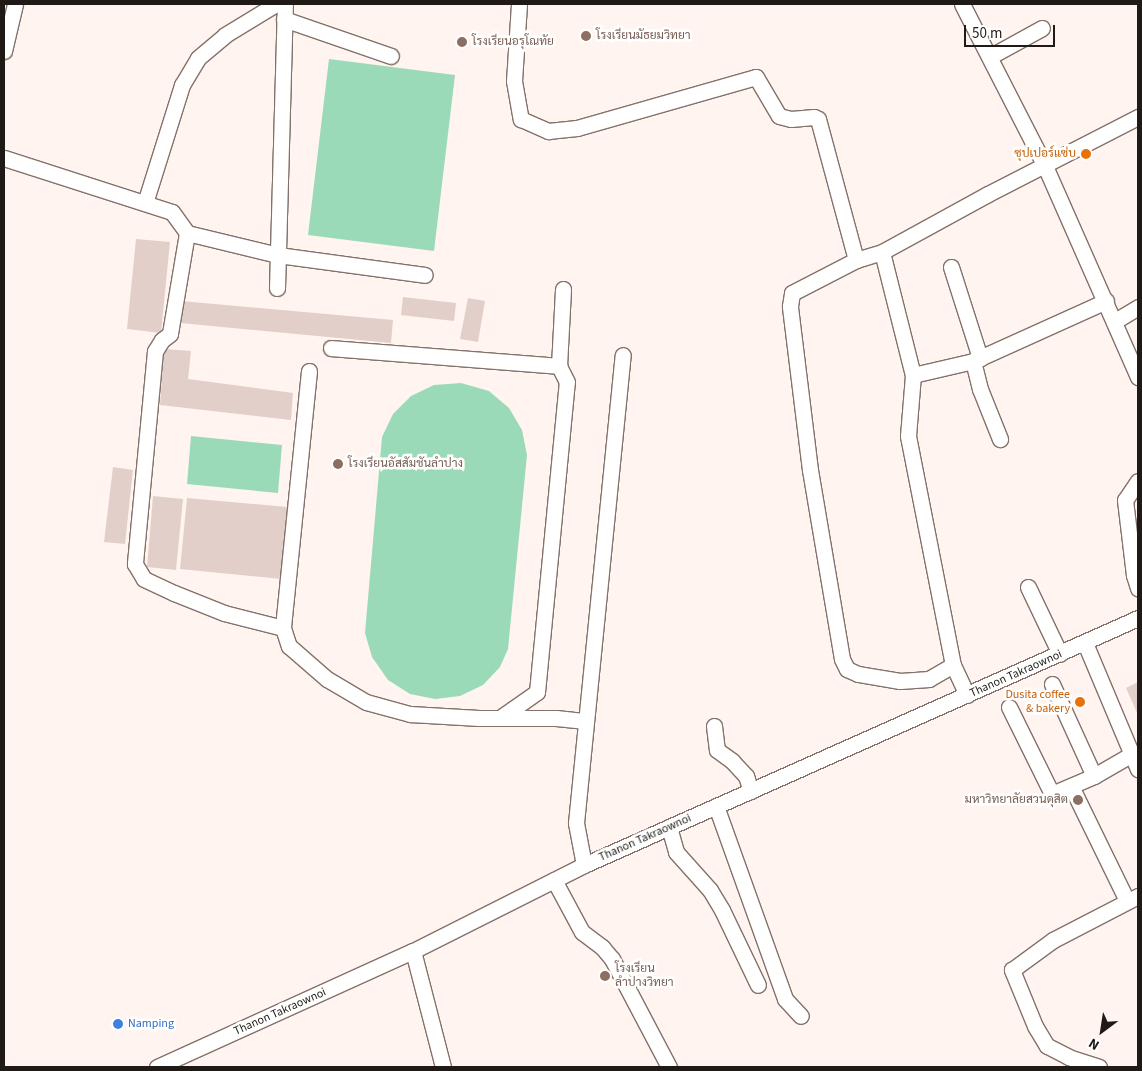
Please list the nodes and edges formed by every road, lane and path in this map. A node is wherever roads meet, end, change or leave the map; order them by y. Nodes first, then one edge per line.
1 (15, 4) edge
2 (276, 4) edge
3 (285, 4) edge
4 (519, 4) edge
5 (962, 4) edge
6 (284, 19) junction
7 (1042, 28) dead end
8 (4, 51) edge
9 (391, 56) dead end
10 (991, 56) junction
11 (1138, 117) edge
12 (4, 158) edge
13 (1045, 166) junction
14 (145, 203) junction
15 (187, 233) junction
16 (882, 252) junction
17 (278, 255) junction
18 (856, 260) junction
19 (952, 267) dead end
20 (425, 275) dead end
21 (278, 288) dead end
22 (563, 288) dead end
23 (1106, 301) junction
24 (1138, 307) edge
25 (1115, 321) junction
26 (331, 348) dead end
27 (624, 355) dead end
28 (976, 359) junction
29 (559, 366) junction
30 (309, 371) dead end
31 (913, 375) junction
32 (1138, 376) edge
33 (1000, 440) dead end
34 (1138, 481) edge
35 (1028, 587) dead end
36 (1138, 588) edge
37 (1138, 618) edge
38 (283, 628) junction
39 (1086, 643) junction
40 (1060, 654) junction
41 (953, 665) junction
42 (1052, 684) dead end
43 (537, 692) junction
44 (967, 695) junction
45 (1009, 707) dead end
46 (500, 718) junction
47 (536, 718) junction
48 (586, 721) junction
49 (714, 726) dead end
50 (1132, 754) junction
51 (1138, 769) edge
52 (1094, 776) junction
53 (1071, 786) junction
54 (751, 791) junction
55 (716, 806) junction
56 (669, 827) junction
57 (584, 865) junction
58 (554, 880) junction
59 (1133, 898) edge
60 (413, 951) junction
61 (758, 985) dead end
62 (801, 1016) dead end
63 (157, 1067) edge
64 (443, 1067) edge
65 (669, 1067) edge
66 (1099, 1067) edge

1 - 8 street
2 - 14 street
3 - 6 street
4 - 18 street
5 - 10 street
6 - 9 street
6 - 17 street
7 - 10 street
10 - 13 street
11 - 13 street
12 - 14 street
13 - 16 street
13 - 23 street
14 - 15 street
15 - 17 street
15 - 38 street
16 - 18 street
16 - 31 street
17 - 20 street
17 - 21 street
18 - 41 street
19 - 28 street
22 - 29 street
23 - 25 street
23 - 28 street
24 - 25 street
25 - 32 street
26 - 29 street
27 - 48 street
28 - 31 street
28 - 33 street
29 - 43 street
30 - 38 street
31 - 41 street
34 - 36 street
35 - 40 street
37 - 39 street, Thanon Takraownoi
38 - 46 street
39 - 40 street, Thanon Takraownoi
39 - 50 street
40 - 44 street, Thanon Takraownoi
41 - 44 street
42 - 52 street
43 - 46 street
43 - 47 street
44 - 54 street, Thanon Takraownoi
45 - 53 street
46 - 47 street
47 - 48 street
48 - 57 street
49 - 54 street
50 - 51 street
50 - 52 street
52 - 53 street
53 - 59 street
54 - 55 street, Thanon Takraownoi
55 - 56 street, Thanon Takraownoi
55 - 62 street
56 - 57 street, Thanon Takraownoi
56 - 61 street
57 - 58 street, Thanon Takraownoi
58 - 60 street, Thanon Takraownoi
58 - 65 street
59 - 66 street
60 - 63 street, Thanon Takraownoi
60 - 64 street

